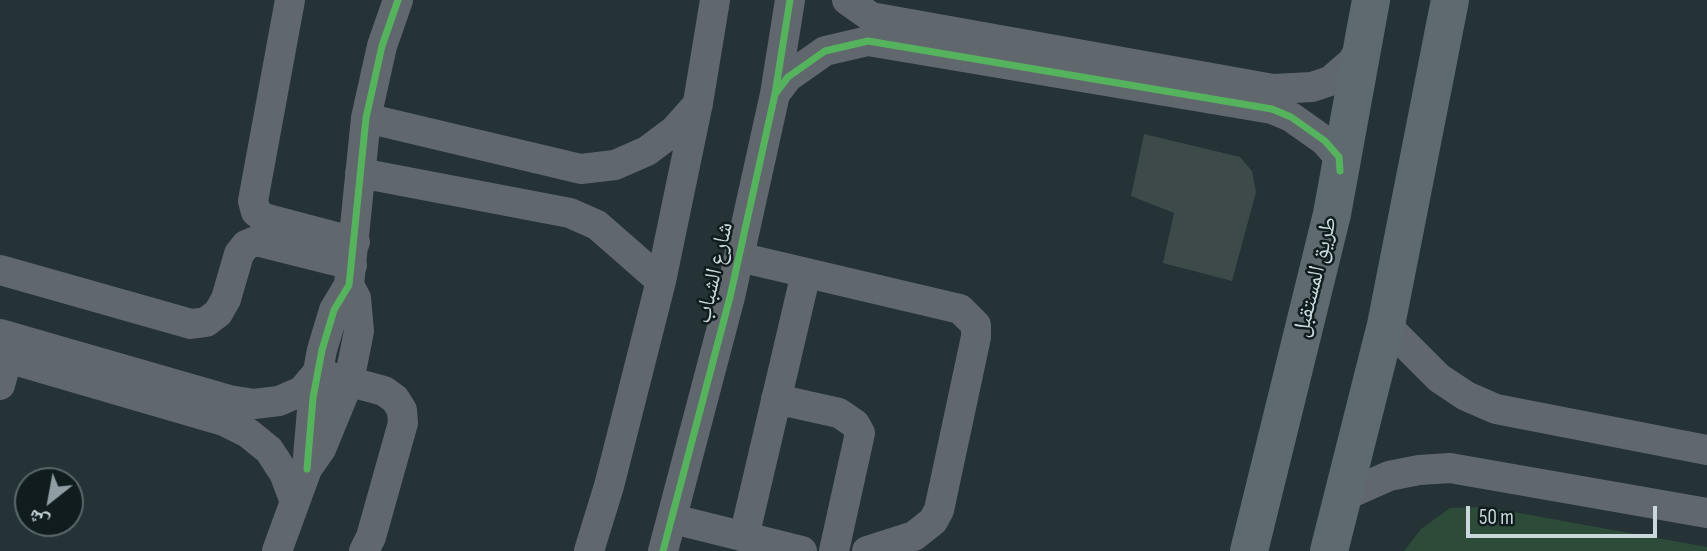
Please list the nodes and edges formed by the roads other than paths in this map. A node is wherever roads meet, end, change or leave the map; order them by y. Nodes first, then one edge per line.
1 (290, 0) edge
2 (398, 0) edge
3 (715, 0) edge
4 (790, 0) edge
5 (847, 0) edge
6 (1371, 0) edge
7 (1450, 0) edge
8 (1365, 41) junction
9 (775, 94) junction
10 (698, 103) junction
11 (366, 117) junction
12 (1340, 171) junction
13 (360, 173) junction
14 (739, 257) junction
15 (352, 264) junction
16 (0, 270) edge
17 (806, 273) junction
18 (661, 281) junction
19 (1386, 325) junction
20 (4, 354) edge
21 (317, 373) junction
22 (349, 381) junction
23 (776, 399) junction
24 (1707, 450) edge
25 (307, 469) junction
26 (1344, 496) junction
27 (295, 502) junction
28 (1707, 513) edge
29 (673, 519) junction
30 (744, 537) junction
31 (285, 549) edge
32 (364, 551) edge
33 (589, 551) edge
34 (663, 551) edge
35 (802, 551) edge
36 (834, 551) edge
37 (867, 551) edge
38 (1249, 551) edge
39 (1329, 551) edge

1 - 15 street
2 - 11 street
3 - 10 street
4 - 9 street, شارع الشباب
5 - 8 street
6 - 8 main road, طريق المستقبل
7 - 19 main road
8 - 12 main road, طريق المستقبل
9 - 12 street
9 - 14 street, شارع الشباب
10 - 11 street
10 - 18 street
11 - 13 street
12 - 38 main road, طريق المستقبل
13 - 15 street
13 - 18 street
14 - 17 street
14 - 29 street, شارع الشباب
15 - 16 street
15 - 21 street
15 - 22 street
17 - 23 street
17 - 37 street
18 - 33 street
19 - 24 street
19 - 26 main road
20 - 21 street
20 - 27 street
21 - 22 street
21 - 25 street
22 - 25 street
22 - 32 street
23 - 30 street
23 - 36 street
25 - 27 street
26 - 28 street
26 - 39 main road
27 - 31 street
29 - 30 street
29 - 34 street, شارع الشباب
30 - 35 street

